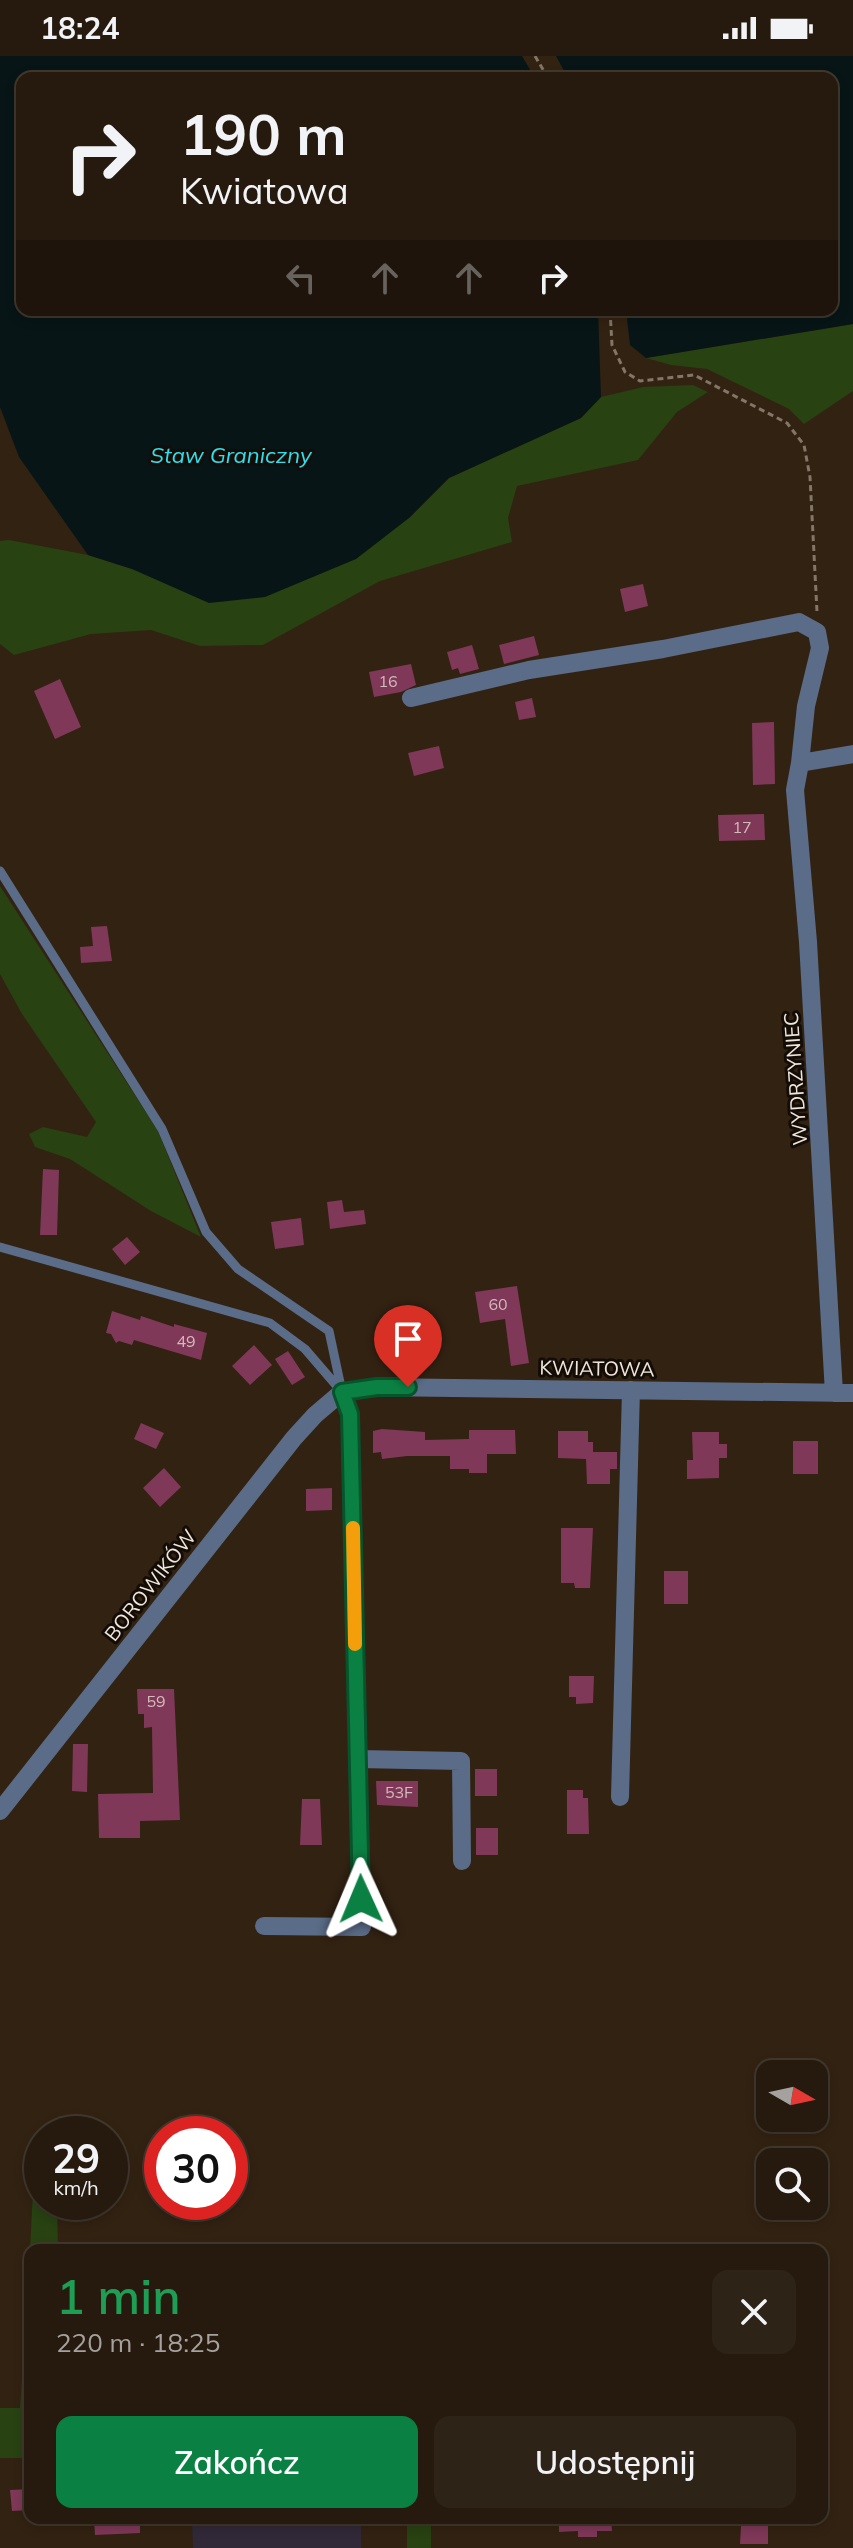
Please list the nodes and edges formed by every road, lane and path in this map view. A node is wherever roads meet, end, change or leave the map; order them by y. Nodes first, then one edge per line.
1 (610, 316) edge
2 (817, 632) junction
3 (411, 698) dead end
4 (853, 754) edge
5 (800, 763) junction
6 (0, 871) edge
7 (0, 1247) edge
8 (631, 1390) junction
9 (342, 1392) junction
10 (844, 1393) edge
11 (358, 1759) junction
12 (620, 1797) dead end
13 (0, 1811) edge
14 (462, 1861) dead end
15 (264, 1926) dead end

1 - 2 path
2 - 3 street
2 - 5 street, WYDRZYNIEC
4 - 5 street
5 - 10 street, WYDRZYNIEC
6 - 9 lane
7 - 9 lane
8 - 9 street, KWIATOWA
8 - 10 street, KWIATOWA
8 - 12 street
9 - 11 street
9 - 13 street, BOROWIKÓW
11 - 14 street
11 - 15 street

